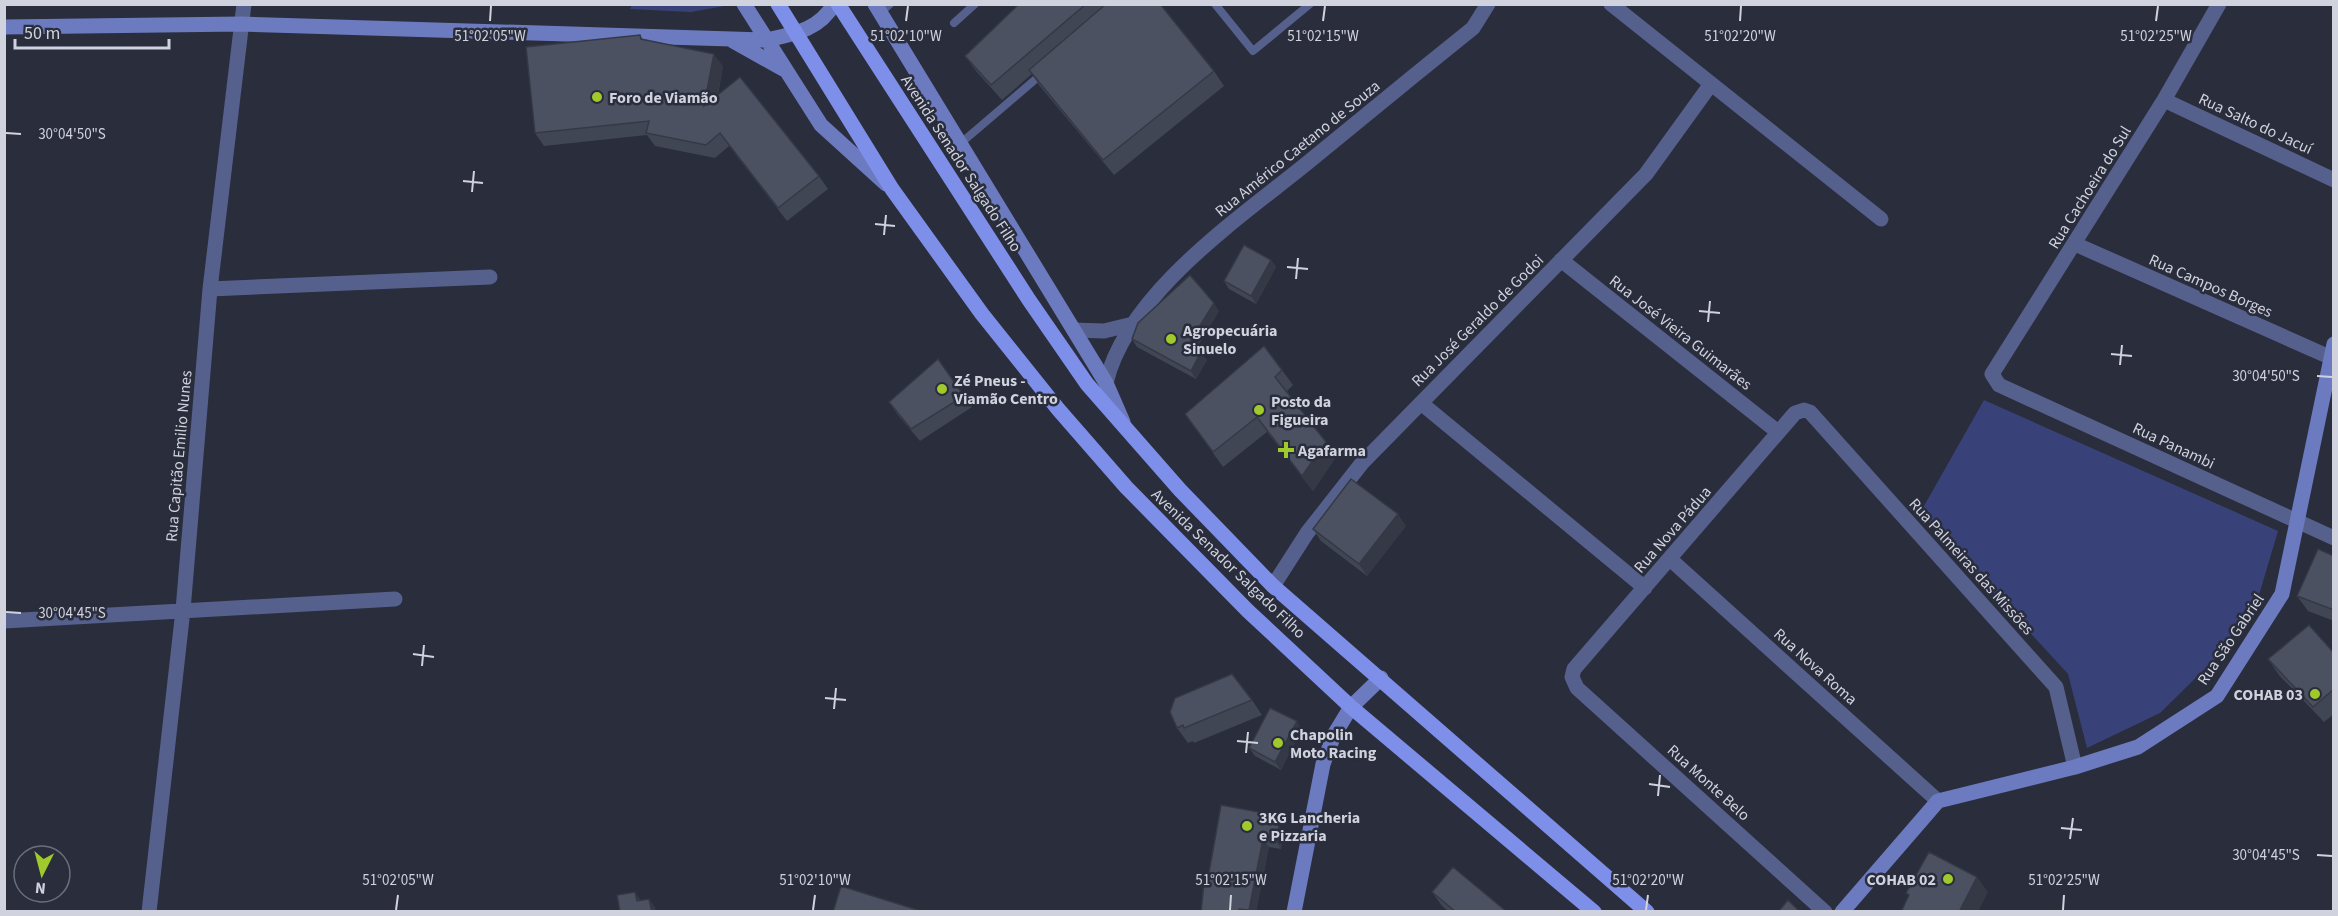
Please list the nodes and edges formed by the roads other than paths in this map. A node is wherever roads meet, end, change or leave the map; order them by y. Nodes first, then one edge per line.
1 (244, 4) edge
2 (744, 4) edge
3 (778, 4) edge
4 (836, 4) edge
5 (975, 4) edge
6 (1215, 4) edge
7 (1310, 4) edge
8 (1488, 4) edge
9 (1611, 4) edge
10 (2219, 4) edge
11 (882, 7) edge
12 (954, 23) dead end
13 (241, 24) junction
14 (4, 27) edge
15 (796, 33) junction
16 (725, 37) junction
17 (767, 40) junction
18 (1053, 64) edge
19 (788, 73) junction
20 (1711, 84) junction
21 (2164, 100) junction
22 (961, 143) junction
23 (2334, 180) edge
24 (892, 189) junction
25 (1881, 219) dead end
26 (2075, 244) junction
27 (1561, 260) junction
28 (490, 277) dead end
29 (210, 290) junction
30 (1133, 324) junction
31 (1074, 330) junction
32 (2333, 353) edge
33 (1106, 383) junction
34 (1999, 386) joint
35 (1421, 403) junction
36 (1804, 410) joint
37 (1124, 425) junction
38 (1778, 432) junction
39 (2297, 522) junction
40 (2334, 538) edge
41 (1670, 558) junction
42 (1273, 586) junction
43 (1645, 588) junction
44 (395, 599) dead end
45 (183, 610) junction
46 (4, 621) edge
47 (1572, 677) joint
48 (1381, 678) junction
49 (1352, 707) junction
50 (2075, 767) junction
51 (1938, 801) junction
52 (149, 912) edge
53 (1294, 912) edge
54 (1594, 912) edge
55 (1647, 912) edge
56 (1825, 912) edge
57 (1842, 912) edge

1 - 13 street, Rua Capitão Emilio Nunes
2 - 17 main road, Avenida Senador Salgado Filho
3 - 15 main road, Avenida Senador Salgado Filho
4 - 15 main road
4 - 37 main road, Avenida Senador Salgado Filho
5 - 12 lane
6 - 7 lane
8 - 30 street, Rua Américo Caetano de Souza
9 - 20 street
10 - 21 street, Rua Cachoeira do Sul
11 - 22 main road, Avenida Senador Salgado Filho
13 - 14 main road
13 - 16 main road
13 - 29 street, Rua Capitão Emilio Nunes
15 - 17 main road
15 - 24 main road, Avenida Senador Salgado Filho
16 - 17 main road
16 - 19 main road
17 - 19 main road, Avenida Senador Salgado Filho
18 - 22 lane
19 - 24 main road, Avenida Senador Salgado Filho
20 - 25 street
20 - 27 street, Rua José Geraldo de Godoi
21 - 23 street, Rua Salto do Jacuí
21 - 26 street, Rua Cachoeira do Sul
22 - 31 main road, Avenida Senador Salgado Filho
24 - 49 main road, Avenida Senador Salgado Filho
26 - 32 street, Rua Campos Borges
26 - 34 street, Rua Cachoeira do Sul
27 - 35 street, Rua José Geraldo de Godoi
27 - 38 street, Rua José Vieira Guimarães
28 - 29 street
29 - 45 street, Rua Capitão Emilio Nunes
30 - 31 street
30 - 33 street, Rua Américo Caetano de Souza
31 - 33 main road, Avenida Senador Salgado Filho
32 - 39 main road, Rua São Gabriel
33 - 37 main road, Avenida Senador Salgado Filho
34 - 39 street, Rua Panambi
35 - 42 street, Rua José Geraldo de Godoi
35 - 43 street
36 - 38 street, Rua Nova Pádua
36 - 50 street, Rua Palmeiras das Missões
37 - 42 main road, Avenida Senador Salgado Filho
38 - 41 street, Rua Nova Pádua
39 - 40 street, Rua Panambi
39 - 50 main road, Rua São Gabriel
41 - 43 street, Rua Nova Pádua
41 - 51 street, Rua Nova Roma
42 - 48 main road, Avenida Senador Salgado Filho
43 - 47 street, Rua Nova Pádua
44 - 45 street
45 - 46 street
45 - 52 street, Rua Capitão Emilio Nunes
47 - 56 street, Rua Monte Belo
48 - 49 main road
48 - 55 main road, Avenida Senador Salgado Filho
49 - 53 main road
49 - 54 main road, Avenida Senador Salgado Filho
50 - 51 main road, Rua São Gabriel
51 - 57 main road

